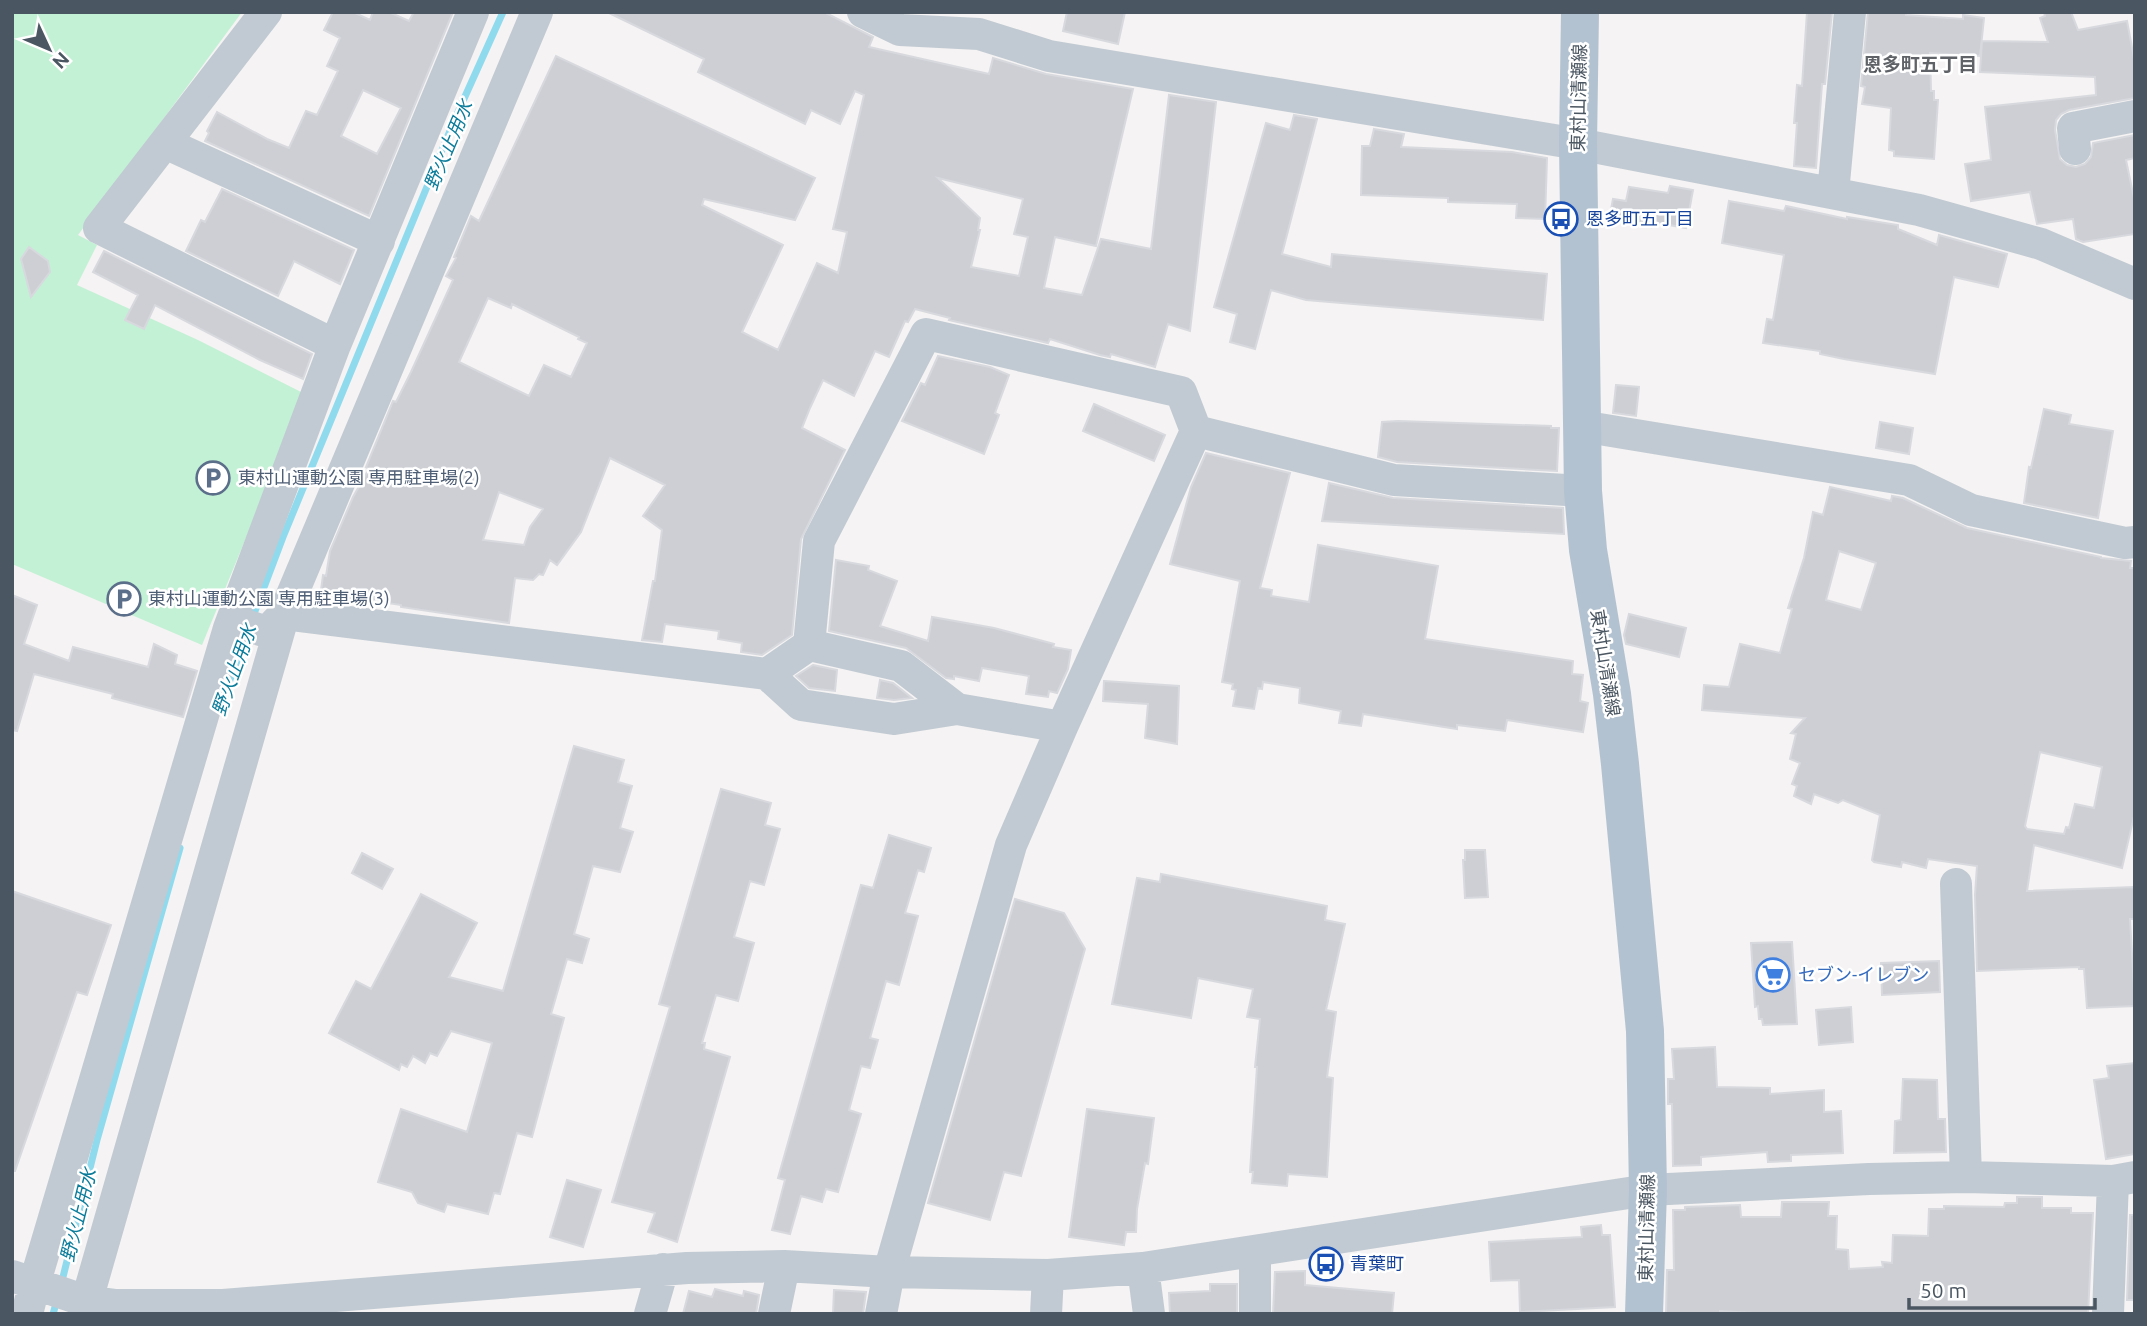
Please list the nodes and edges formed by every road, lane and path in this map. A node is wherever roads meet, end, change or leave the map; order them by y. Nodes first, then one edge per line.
1 (266, 12) edge
2 (473, 12) edge
3 (537, 12) edge
4 (863, 12) edge
5 (1580, 12) edge
6 (1850, 12) edge
7 (2135, 116) edge
8 (165, 143) junction
9 (1578, 144) junction
10 (2076, 149) dead end
11 (1833, 193) junction
12 (379, 241) junction
13 (2135, 284) edge
14 (335, 345) junction
15 (1581, 426) junction
16 (1196, 431) junction
17 (1583, 491) junction
18 (2135, 542) edge
19 (255, 625) junction
20 (810, 645) junction
21 (767, 674) junction
22 (957, 709) junction
23 (1062, 727) junction
24 (1956, 884) dead end
25 (1966, 1177) junction
26 (2124, 1179) edge
27 (1648, 1190) junction
28 (1255, 1251) junction
29 (784, 1266) junction
30 (1143, 1268) junction
31 (663, 1269) junction
32 (889, 1272) junction
33 (1048, 1275) junction
34 (30, 1281) edge
35 (81, 1304) edge
36 (288, 1307) edge
37 (27, 1314) edge
38 (650, 1314) edge
39 (774, 1314) edge
40 (881, 1314) edge
41 (1046, 1314) edge
42 (1149, 1314) edge
43 (1255, 1314) edge
44 (1644, 1314) edge
45 (2108, 1314) edge

1 - 8 street
2 - 12 street
3 - 19 street
4 - 9 street
5 - 9 main road, 東村山清瀬線
6 - 11 street
7 - 10 street
8 - 12 street
8 - 14 street
9 - 11 street
9 - 15 main road, 東村山清瀬線
11 - 13 street
12 - 14 street
14 - 19 street
15 - 17 main road, 東村山清瀬線
15 - 18 street
16 - 17 street
16 - 20 street
16 - 23 street
17 - 27 main road, 東村山清瀬線
19 - 21 street
19 - 34 street
19 - 35 street
20 - 21 street
20 - 22 street
21 - 22 street
22 - 23 street
23 - 32 street
24 - 25 street
25 - 26 street
25 - 27 street
26 - 45 street
27 - 28 street
27 - 44 main road, 東村山清瀬線
28 - 30 street
28 - 43 street
29 - 31 street
29 - 32 street
29 - 39 street
30 - 33 street
30 - 42 street
31 - 36 street
31 - 38 street
32 - 33 street
32 - 40 street
33 - 41 street
34 - 35 street
34 - 37 street
35 - 36 street

